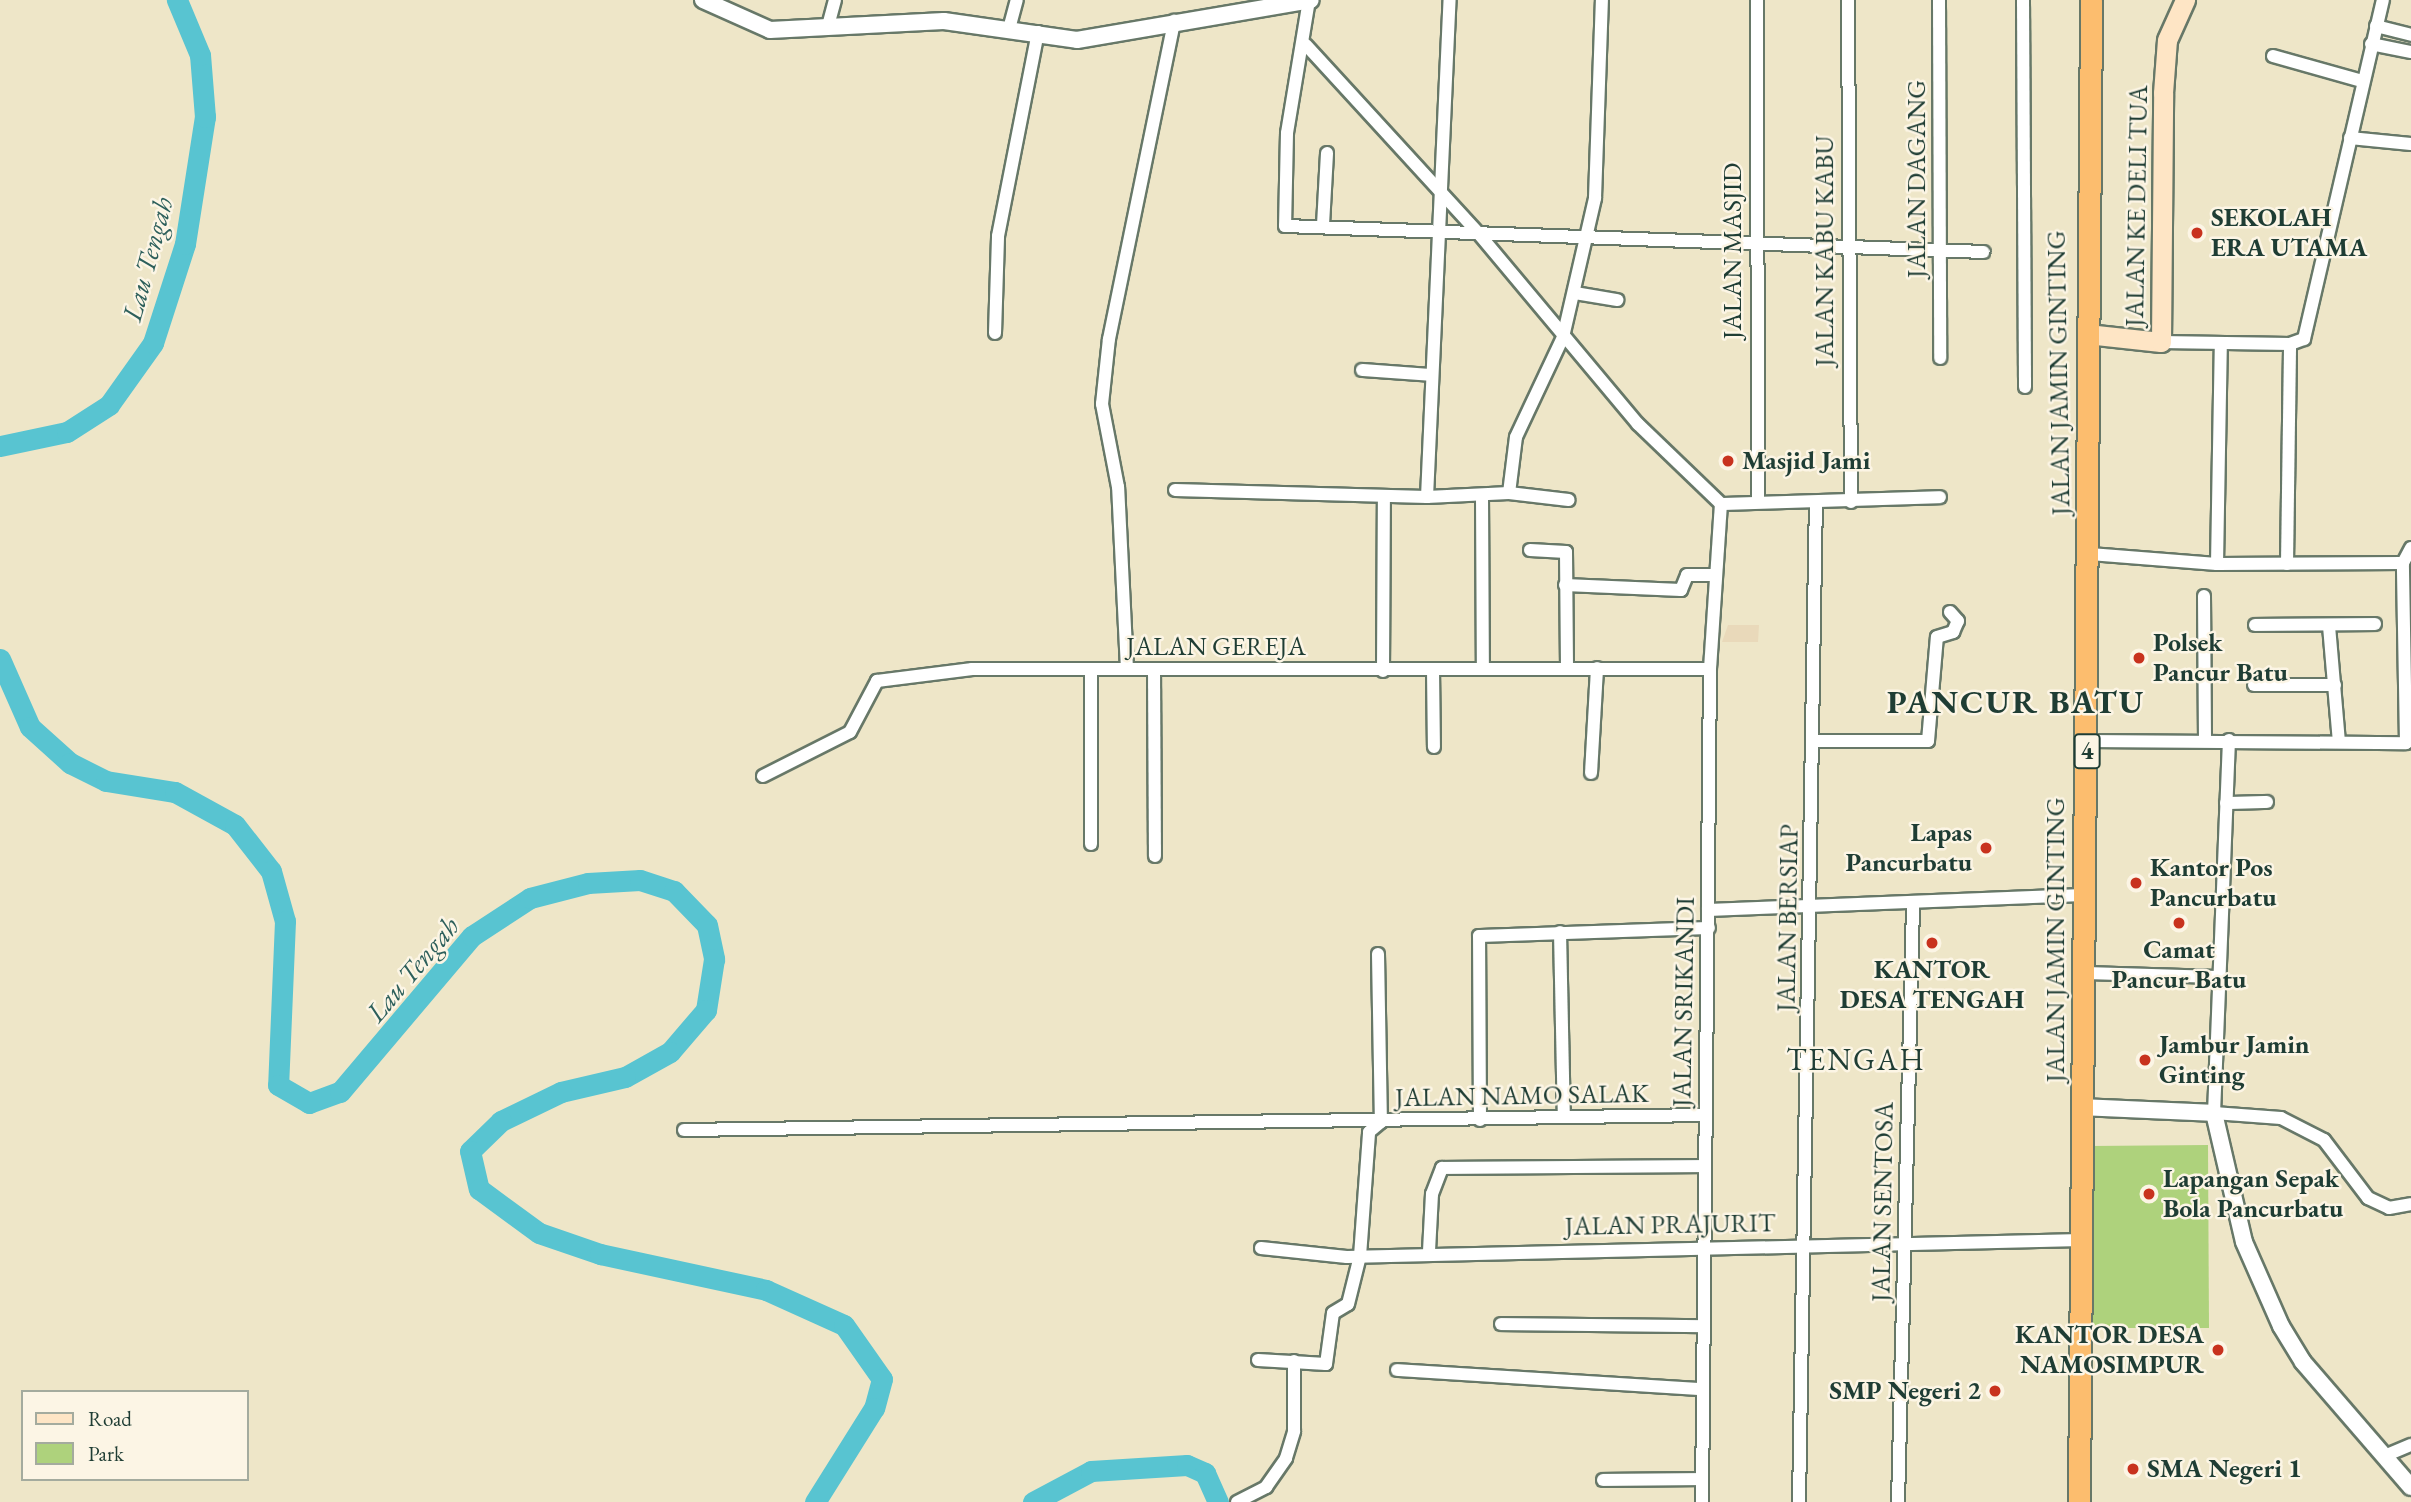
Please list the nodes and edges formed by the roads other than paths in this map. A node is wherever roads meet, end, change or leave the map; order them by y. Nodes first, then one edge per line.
1 (704, 0) edge
2 (835, 0) edge
3 (1017, 0) edge
4 (1450, 0) edge
5 (1602, 0) edge
6 (1756, 0) edge
7 (1848, 0) edge
8 (1939, 0) edge
9 (2024, 0) edge
10 (2091, 0) edge
11 (2185, 0) edge
12 (2383, 0) edge
13 (1305, 1) edge
14 (725, 7) edge
15 (1174, 21) junction
16 (828, 26) junction
17 (2376, 26) junction
18 (1009, 29) junction
19 (1038, 32) junction
20 (2411, 34) edge
21 (2371, 44) junction
22 (1306, 45) junction
23 (2411, 52) edge
24 (2273, 56) dead end
25 (2362, 81) junction
26 (2350, 138) junction
27 (2411, 144) edge
28 (1327, 153) dead end
29 (1444, 196) junction
30 (1323, 225) junction
31 (1441, 234) junction
32 (1479, 234) junction
33 (1585, 239) junction
34 (1755, 247) junction
35 (1847, 248) junction
36 (1984, 252) dead end
37 (1940, 254) junction
38 (1575, 293) junction
39 (1618, 300) dead end
40 (995, 333) dead end
41 (2087, 334) junction
42 (1563, 337) junction
43 (2161, 342) junction
44 (2221, 344) junction
45 (2290, 345) junction
46 (1940, 358) dead end
47 (1362, 370) dead end
48 (1431, 375) junction
49 (2025, 387) dead end
50 (1175, 490) dead end
51 (1509, 493) junction
52 (1384, 496) junction
53 (1482, 496) junction
54 (1427, 497) junction
55 (1940, 497) dead end
56 (1569, 500) dead end
57 (1758, 502) junction
58 (1851, 502) junction
59 (1815, 503) junction
60 (1721, 504) junction
61 (2411, 548) edge
62 (1530, 550) dead end
63 (2090, 554) junction
64 (2403, 563) junction
65 (2217, 564) junction
66 (2287, 564) junction
67 (1716, 575) junction
68 (1565, 585) junction
69 (2204, 596) dead end
70 (1950, 612) dead end
71 (2409, 621) edge
72 (2375, 624) dead end
73 (2255, 625) dead end
74 (2329, 626) junction
75 (1597, 667) junction
76 (1567, 668) junction
77 (1127, 669) junction
78 (1483, 669) junction
79 (1710, 669) junction
80 (1091, 670) junction
81 (1154, 670) junction
82 (1433, 670) junction
83 (1383, 671) junction
84 (2254, 685) dead end
85 (2335, 685) junction
86 (2205, 739) junction
87 (2229, 740) junction
88 (1815, 741) junction
89 (2088, 741) junction
90 (2339, 742) junction
91 (2409, 742) edge
92 (1434, 747) dead end
93 (1591, 773) dead end
94 (763, 776) dead end
95 (2267, 802) dead end
96 (2226, 803) junction
97 (1091, 844) dead end
98 (1155, 856) dead end
99 (2083, 895) junction
100 (1913, 904) junction
101 (1810, 908) junction
102 (1708, 910) junction
103 (1709, 928) junction
104 (1560, 932) junction
105 (1378, 954) dead end
106 (2084, 973) junction
107 (2219, 977) junction
108 (2082, 1107) junction
109 (2214, 1114) junction
110 (1705, 1115) junction
111 (1564, 1116) junction
112 (1480, 1120) junction
113 (1381, 1122) junction
114 (684, 1130) dead end
115 (1705, 1166) junction
116 (2411, 1205) edge
117 (2082, 1240) junction
118 (1905, 1244) junction
119 (1806, 1245) junction
120 (1261, 1248) dead end
121 (1704, 1248) junction
122 (1429, 1251) junction
123 (1360, 1256) junction
124 (1501, 1324) dead end
125 (1702, 1326) junction
126 (1258, 1360) dead end
127 (1294, 1362) junction
128 (1397, 1370) dead end
129 (1700, 1389) junction
130 (2411, 1445) edge
131 (2387, 1455) junction
132 (1701, 1479) junction
133 (1603, 1480) dead end
134 (2411, 1488) edge
135 (1242, 1500) edge
136 (1702, 1502) edge
137 (1799, 1502) edge
138 (1898, 1502) edge
139 (2079, 1502) edge

1 - 14 street
2 - 16 street
3 - 18 street
4 - 29 street
5 - 33 street
6 - 34 street, JALAN MASJID
7 - 35 street, JALAN KABU KABU
8 - 37 street, JALAN DAGANG
9 - 49 street
10 - 41 highway, JALAN JAMIN GINTING / 4
11 - 43 main road, JALAN KE DELI TUA
12 - 17 street
13 - 15 street
13 - 22 street
14 - 16 street
15 - 19 street
15 - 77 street
16 - 18 street
17 - 20 street
17 - 21 street
18 - 19 street
19 - 40 street
21 - 23 street
21 - 25 street
22 - 29 street
22 - 30 street
24 - 25 street
25 - 26 street
26 - 27 street
26 - 45 street
28 - 30 street
29 - 31 street
29 - 32 street
30 - 31 street
31 - 32 street
31 - 48 street
32 - 33 street
32 - 42 street
33 - 34 street
33 - 38 street
34 - 35 street
34 - 57 street, JALAN MASJID
35 - 37 street
35 - 58 street, JALAN KABU KABU
36 - 37 street
37 - 46 street, JALAN DAGANG
38 - 39 street
38 - 42 street
41 - 43 main road, JALAN KE DELI TUA
41 - 63 highway, JALAN JAMIN GINTING / 4
42 - 51 street
42 - 60 street
43 - 44 street
44 - 45 street
44 - 65 street
45 - 66 street
47 - 48 street
48 - 54 street
50 - 52 street
51 - 53 street
51 - 56 street
52 - 54 street
52 - 83 street
53 - 54 street
53 - 78 street
55 - 58 street
57 - 59 street
57 - 60 street
58 - 59 street
59 - 88 street, JALAN BERSIAP
60 - 67 street, JALAN SRIKANDI
61 - 64 street
62 - 68 street
63 - 65 street
63 - 89 highway, JALAN JAMIN GINTING / 4
64 - 66 street
64 - 71 street
65 - 66 street
67 - 68 street
67 - 79 street, JALAN SRIKANDI
68 - 76 street
69 - 86 street
70 - 88 street
71 - 91 street
72 - 74 street
73 - 74 street
74 - 85 street
75 - 76 street, JALAN GEREJA
75 - 79 street, JALAN GEREJA
75 - 93 street
76 - 78 street, JALAN GEREJA
77 - 80 street, JALAN GEREJA
77 - 81 street, JALAN GEREJA
78 - 82 street, JALAN GEREJA
79 - 102 street, JALAN SRIKANDI
80 - 94 street, JALAN GEREJA
80 - 97 street
81 - 83 street, JALAN GEREJA
81 - 98 street
82 - 83 street, JALAN GEREJA
82 - 92 street
84 - 85 street
85 - 90 street
86 - 87 street
86 - 89 street
87 - 90 street
87 - 96 street
88 - 101 street, JALAN BERSIAP
89 - 99 highway, JALAN JAMIN GINTING / 4
90 - 91 street
95 - 96 street
96 - 107 street
99 - 100 street
99 - 106 highway, JALAN JAMIN GINTING / 4
100 - 101 street
100 - 118 street, JALAN SENTOSA
101 - 102 street
101 - 119 street, JALAN BERSIAP
102 - 103 street, JALAN SRIKANDI
103 - 104 street
103 - 110 street, JALAN SRIKANDI
104 - 111 street
104 - 112 street
105 - 113 street, JALAN NAMO SALAK
106 - 107 street
106 - 108 highway, JALAN JAMIN GINTING / 4
107 - 109 street
108 - 109 street
108 - 117 highway, JALAN JAMIN GINTING / 4
109 - 116 street
109 - 131 street
110 - 111 street, JALAN NAMO SALAK
110 - 115 street, JALAN SRIKANDI
111 - 112 street, JALAN NAMO SALAK
112 - 113 street, JALAN NAMO SALAK
113 - 114 street
113 - 123 street
115 - 121 street, JALAN SRIKANDI
115 - 122 street
117 - 118 street, JALAN PRAJURIT
117 - 139 highway, JALAN JAMIN GINTING / 4
118 - 119 street, JALAN PRAJURIT
118 - 138 street, JALAN SENTOSA
119 - 121 street, JALAN PRAJURIT
119 - 137 street, JALAN BERSIAP
120 - 123 street, JALAN PRAJURIT
121 - 122 street, JALAN PRAJURIT
121 - 125 street, JALAN SRIKANDI
122 - 123 street, JALAN PRAJURIT
123 - 127 street
124 - 125 street
125 - 129 street, JALAN SRIKANDI
126 - 127 street
127 - 135 street
128 - 129 street
129 - 132 street, JALAN SRIKANDI
130 - 131 street
131 - 134 street
132 - 133 street
132 - 136 street, JALAN SRIKANDI

